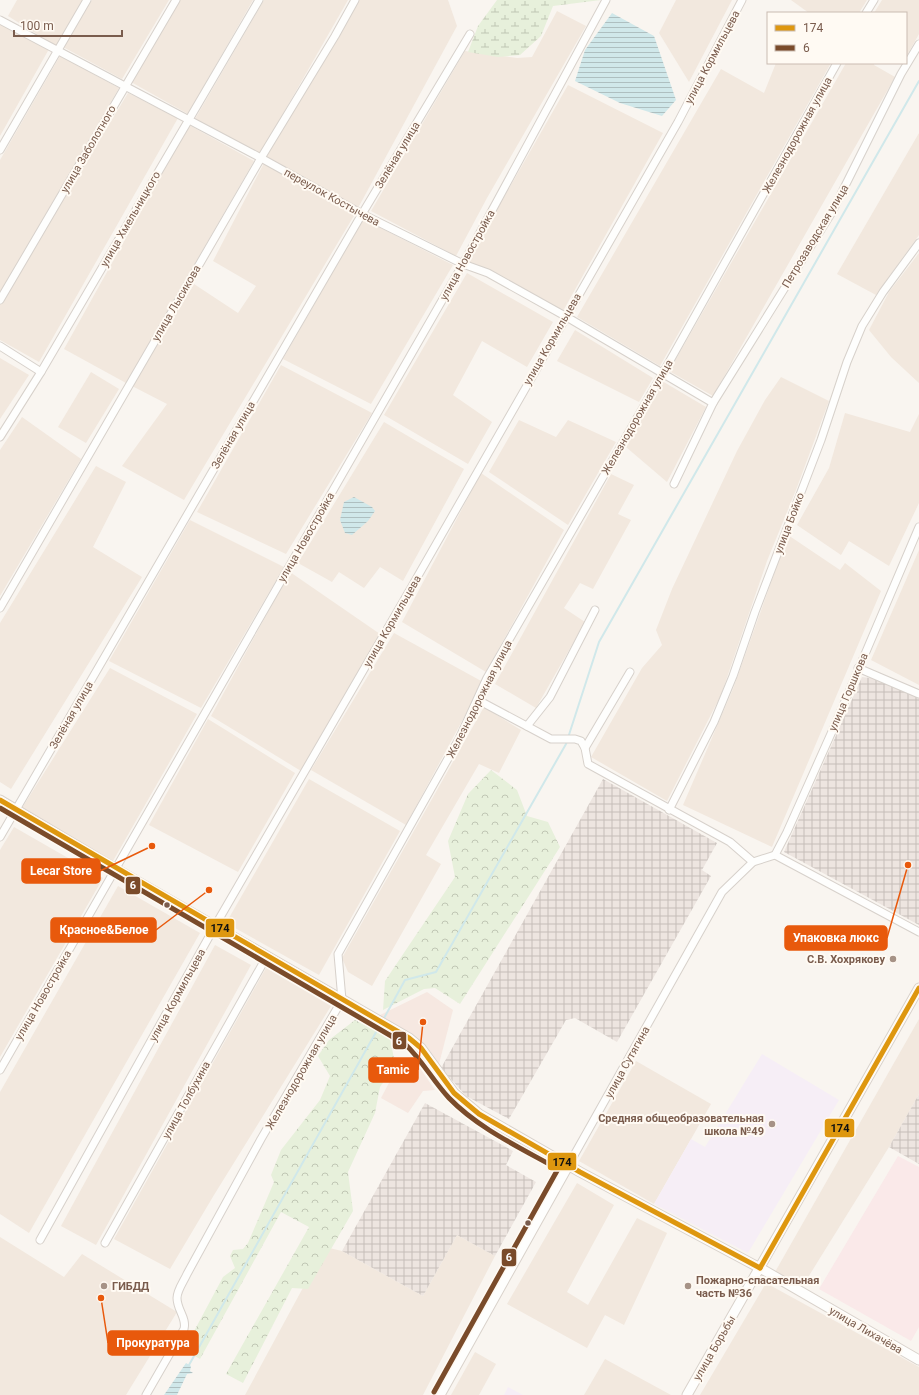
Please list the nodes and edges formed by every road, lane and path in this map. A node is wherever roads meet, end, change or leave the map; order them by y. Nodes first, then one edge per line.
1 (87, 0) edge
2 (176, 0) edge
3 (259, 0) edge
4 (355, 0) edge
5 (606, 0) edge
6 (742, 0) edge
7 (874, 0) edge
8 (867, 12) edge
9 (0, 20) edge
10 (470, 34) dead end
11 (919, 44) edge
12 (58, 50) junction
13 (836, 64) edge
14 (125, 86) junction
15 (188, 120) junction
16 (0, 150) edge
17 (261, 158) junction
18 (362, 214) junction
19 (919, 243) edge
20 (463, 264) junction
21 (0, 300) edge
22 (565, 316) junction
23 (0, 346) edge
24 (41, 372) junction
25 (663, 373) junction
26 (713, 402) junction
27 (0, 437) edge
28 (674, 484) dead end
29 (919, 527) edge
30 (0, 608) edge
31 (596, 610) dead end
32 (858, 668) junction
33 (630, 672) dead end
34 (919, 694) edge
35 (478, 700) junction
36 (527, 726) junction
37 (585, 748) junction
38 (0, 800) edge
39 (16, 810) junction
40 (669, 810) junction
41 (0, 837) edge
42 (775, 855) junction
43 (753, 862) junction
44 (116, 869) junction
45 (215, 926) junction
46 (919, 932) edge
47 (267, 956) junction
48 (919, 988) edge
49 (342, 1000) junction
50 (0, 1070) edge
51 (568, 1166) junction
52 (40, 1240) dead end
53 (105, 1243) dead end
54 (760, 1268) junction
55 (919, 1360) edge
56 (146, 1395) edge
57 (440, 1395) edge
58 (687, 1395) edge

1 - 12 street
2 - 14 street, улица Заболотного
3 - 15 street, улица Хмельницкого
4 - 17 street, улица Лысикова
5 - 20 street, улица Новостройка
6 - 22 street, улица Кормильцева
7 - 8 street
9 - 12 street, переулок Костычева
10 - 18 street, Зелёная улица
11 - 26 street, Петрозаводская улица
12 - 14 street, переулок Костычева
12 - 16 street
13 - 25 street, Железнодорожная улица
14 - 15 street, переулок Костычева
14 - 21 street, улица Заболотного
15 - 17 street, переулок Костычева
15 - 24 street, улица Хмельницкого
17 - 18 street, переулок Костычева
17 - 30 street, улица Лысикова
18 - 20 street, переулок Костычева
18 - 39 street, Зелёная улица
19 - 40 street, улица Бойко
20 - 22 street, переулок Костычева
20 - 44 street, улица Новостройка
22 - 25 street, переулок Костычева
22 - 45 street, улица Кормильцева
23 - 24 street
24 - 27 street, улица Хмельницкого
25 - 26 street, переулок Костычева
25 - 35 street, Железнодорожная улица
26 - 28 street, Петрозаводская улица
29 - 32 street, улица Горшкова
31 - 36 street
32 - 34 street
32 - 42 street, улица Горшкова
33 - 37 street
35 - 36 street
35 - 49 street, Железнодорожная улица
36 - 37 street
37 - 40 street
38 - 39 main road, улица Лихачёва
39 - 41 street, Зелёная улица
39 - 44 main road, улица Лихачёва
40 - 43 street
42 - 43 street
42 - 46 street
43 - 51 street, улица Сутягина
44 - 45 main road, улица Лихачёва
44 - 50 street, улица Новостройка
45 - 47 main road, улица Лихачёва
45 - 52 street, улица Кормильцева
47 - 49 main road, улица Лихачёва
47 - 53 street, улица Толбухина
48 - 54 main road, улица Борьбы
49 - 51 main road, улица Лихачёва
49 - 56 street, Железнодорожная улица
51 - 54 main road, улица Лихачёва
51 - 57 main road, улица Сутягина
54 - 55 main road, улица Лихачёва
54 - 58 main road, улица Борьбы

